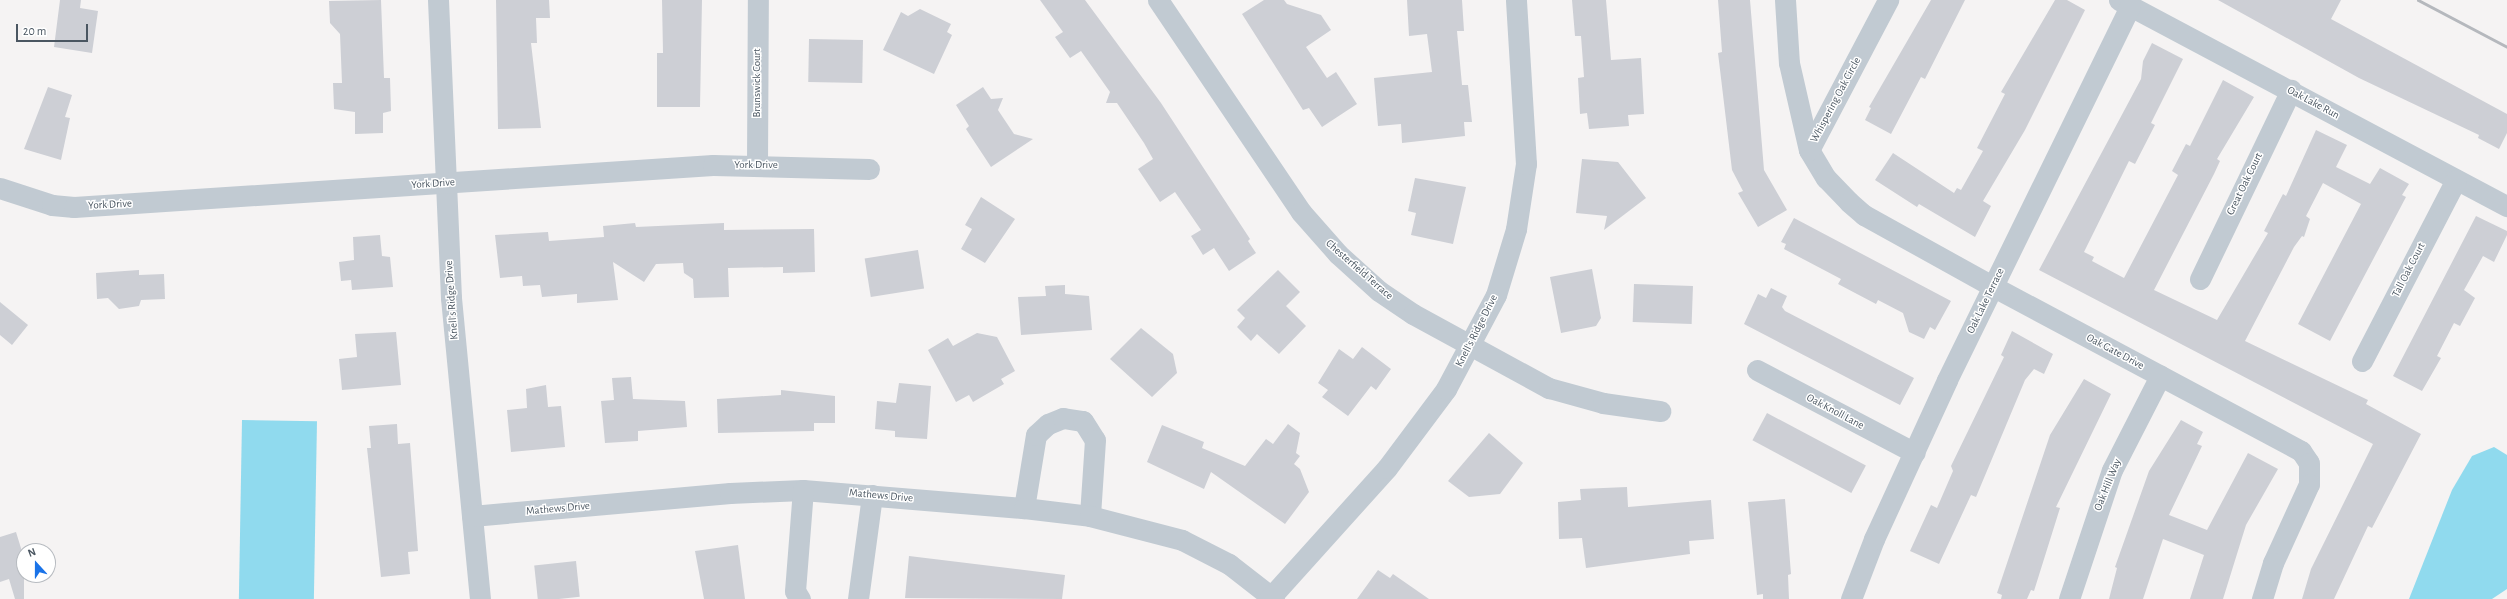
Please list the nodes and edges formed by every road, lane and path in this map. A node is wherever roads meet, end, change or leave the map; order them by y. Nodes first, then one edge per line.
1 (438, 0) edge
2 (758, 0) edge
3 (1158, 0) edge
4 (1516, 0) edge
5 (1785, 0) edge
6 (1888, 0) edge
7 (2125, 3) edge
8 (2291, 90) junction
9 (1809, 150) junction
10 (757, 165) junction
11 (869, 169) dead end
12 (2456, 180) junction
13 (444, 184) junction
14 (0, 188) edge
15 (2507, 206) edge
16 (2200, 279) dead end
17 (1994, 287) junction
18 (1470, 346) junction
19 (2362, 361) dead end
20 (1757, 370) dead end
21 (2160, 376) junction
22 (1660, 411) dead end
23 (1915, 453) junction
24 (803, 490) junction
25 (872, 495) junction
26 (1024, 508) junction
27 (472, 516) junction
28 (1090, 516) junction
29 (1271, 598) edge
30 (480, 599) edge
31 (800, 599) edge
32 (858, 599) edge
33 (1851, 599) edge
34 (2069, 599) edge
35 (2262, 599) edge

1 - 13 street, Knell's Ridge Drive
2 - 10 street, Brunswick Court
3 - 18 street, Chesterfield Terrace
4 - 18 street, Knell's Ridge Drive
5 - 9 street, Whispering Oak Circle
6 - 9 street, Whispering Oak Circle
7 - 8 street, Oak Lake Run
7 - 17 street, Oak Lake Terrace
8 - 12 street, Oak Lake Run
8 - 16 street, Great Oak Court
9 - 17 street, Oak Gate Drive
10 - 11 street, York Drive
10 - 13 street, York Drive
12 - 15 street, Oak Lake Run
12 - 19 street, Tall Oak Court
13 - 14 street, York Drive
13 - 27 street, Knell's Ridge Drive
17 - 21 street, Oak Gate Drive
17 - 23 street, Oak Lake Terrace
18 - 22 street, Chesterfield Terrace
18 - 29 street, Knell's Ridge Drive
20 - 23 street, Oak Knoll Lane
21 - 34 street, Oak Hill Way
21 - 35 street, Oak Gate Drive
23 - 33 street, Oak Lake Terrace
24 - 25 street, Mathews Drive
24 - 27 street, Mathews Drive
24 - 31 street
25 - 26 street, Mathews Drive
25 - 32 street
26 - 28 street, Mathews Drive
26 - 28 street
27 - 30 street, Knell's Ridge Drive
28 - 29 street, Mathews Drive

